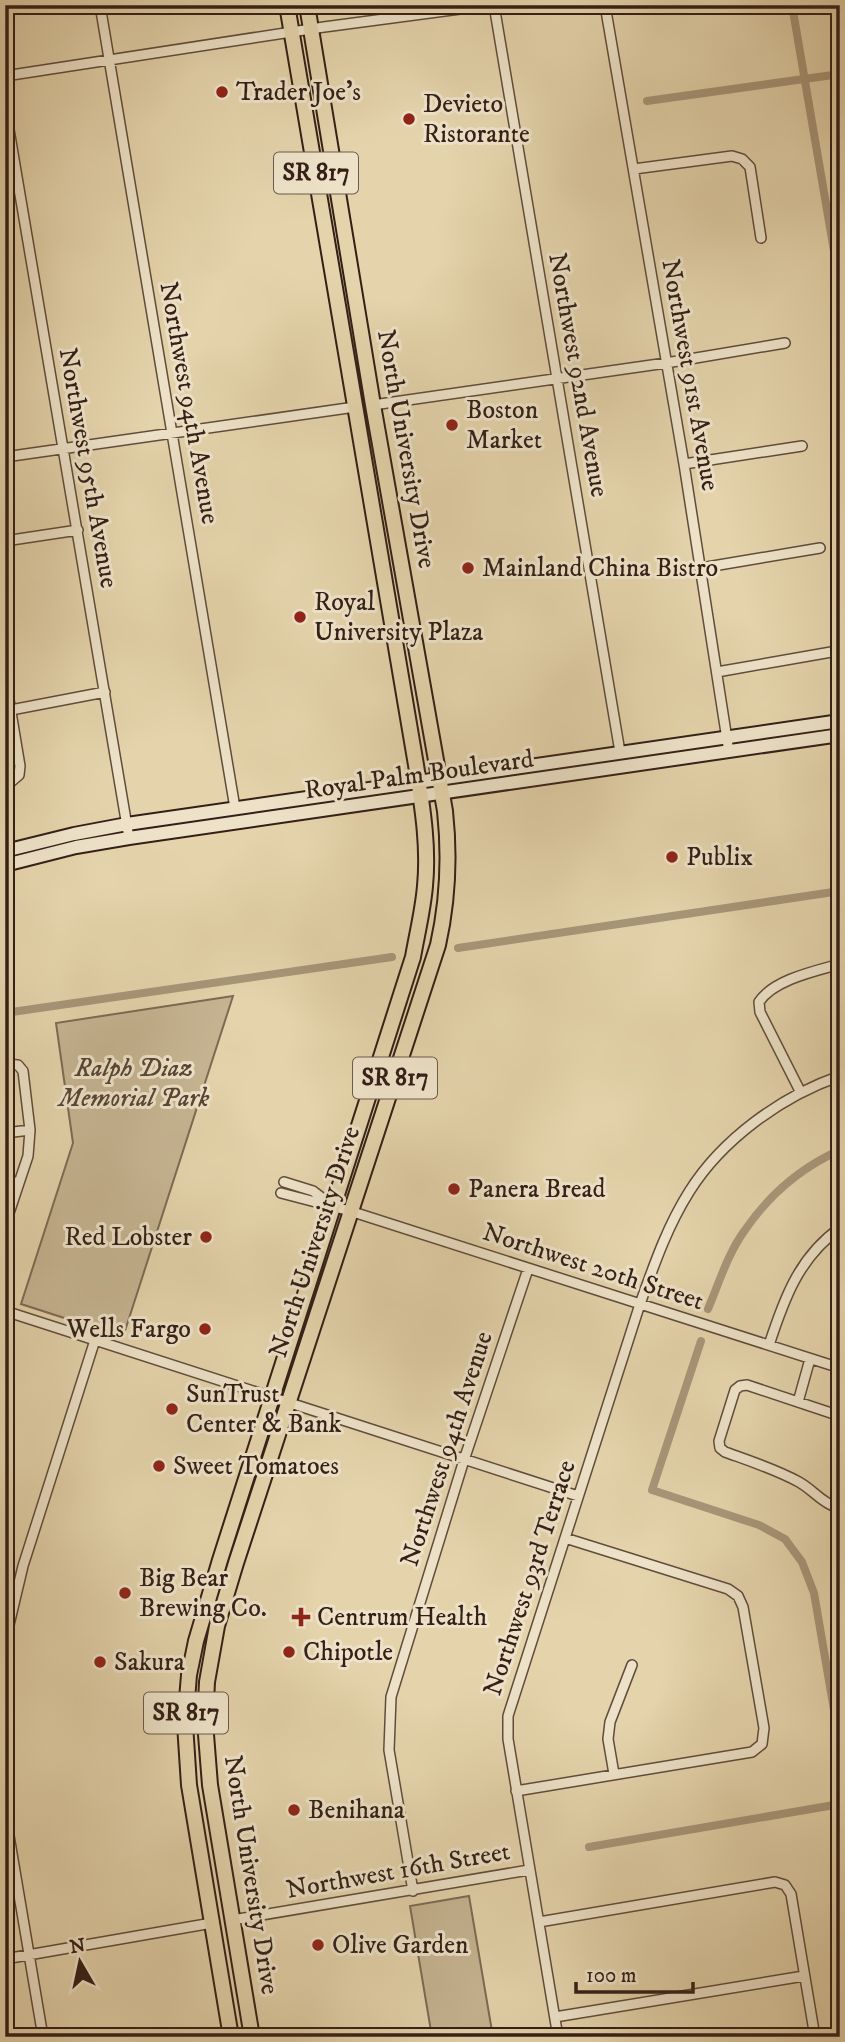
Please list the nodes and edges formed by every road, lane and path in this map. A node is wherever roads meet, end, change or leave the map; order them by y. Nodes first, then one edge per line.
1 (100, 5) edge
2 (287, 5) edge
3 (307, 5) edge
4 (492, 5) edge
5 (605, 5) edge
6 (311, 29) junction
7 (292, 32) junction
8 (109, 60) junction
9 (5, 76) edge
10 (5, 106) edge
11 (634, 169) junction
12 (761, 238) dead end
13 (785, 343) dead end
14 (347, 359) junction
15 (666, 363) junction
16 (558, 379) junction
17 (373, 405) junction
18 (355, 407) junction
19 (173, 434) junction
20 (380, 446) junction
21 (802, 446) dead end
22 (64, 450) junction
23 (5, 457) edge
24 (684, 464) junction
25 (78, 530) junction
26 (5, 541) edge
27 (820, 548) dead end
28 (701, 568) junction
29 (837, 651) dead end
30 (717, 672) junction
31 (5, 676) edge
32 (105, 692) junction
33 (11, 710) junction
34 (840, 721) edge
35 (840, 736) edge
36 (727, 737) junction
37 (620, 752) junction
38 (729, 752) junction
39 (438, 778) junction
40 (418, 781) junction
41 (5, 783) edge
42 (441, 794) junction
43 (421, 797) junction
44 (278, 802) junction
45 (235, 808) junction
46 (252, 822) junction
47 (127, 824) junction
48 (129, 838) junction
49 (5, 851) edge
50 (5, 865) edge
51 (840, 964) edge
52 (386, 1041) junction
53 (5, 1064) edge
54 (840, 1076) edge
55 (394, 1082) junction
56 (800, 1091) junction
57 (30, 1130) junction
58 (5, 1133) edge
59 (5, 1179) edge
60 (284, 1182) dead end
61 (18, 1183) junction
62 (281, 1193) dead end
63 (334, 1208) junction
64 (351, 1211) junction
65 (5, 1225) edge
66 (840, 1228) edge
67 (528, 1269) junction
68 (640, 1304) junction
69 (5, 1311) edge
70 (95, 1340) junction
71 (769, 1345) junction
72 (810, 1359) junction
73 (840, 1368) edge
74 (272, 1396) junction
75 (288, 1402) junction
76 (797, 1402) junction
77 (840, 1416) edge
78 (464, 1460) junction
79 (578, 1496) junction
80 (840, 1504) edge
81 (565, 1538) junction
82 (209, 1595) junction
83 (196, 1641) junction
84 (213, 1646) junction
85 (5, 1655) edge
86 (632, 1665) dead end
87 (207, 1682) junction
88 (614, 1773) junction
89 (516, 1791) junction
90 (5, 1812) edge
91 (204, 1869) junction
92 (530, 1870) junction
93 (413, 1891) junction
94 (232, 1920) junction
95 (539, 1922) junction
96 (212, 1923) junction
97 (29, 1955) junction
98 (5, 1959) edge
99 (239, 1965) junction
100 (804, 1976) junction
101 (555, 2017) junction
102 (43, 2037) edge
103 (231, 2037) edge
104 (252, 2037) edge
105 (558, 2037) edge
106 (816, 2037) edge

1 - 8 street, Northwest 94th Avenue
2 - 7 main road, North University Drive / SR 817
3 - 6 main road, North University Drive / SR 817
4 - 6 street
4 - 16 street, Northwest 92nd Avenue
5 - 11 street, Northwest 91st Avenue
6 - 7 street
6 - 17 main road, North University Drive / SR 817
7 - 8 street
7 - 14 main road, North University Drive / SR 817
8 - 9 street
8 - 19 street, Northwest 94th Avenue
10 - 22 street, Northwest 95th Avenue
11 - 12 street
11 - 15 street, Northwest 91st Avenue
13 - 15 street
14 - 17 main road
14 - 18 main road, North University Drive / SR 817
15 - 16 street
15 - 24 street, Northwest 91st Avenue
16 - 17 street
16 - 37 street, Northwest 92nd Avenue
17 - 20 main road, North University Drive / SR 817
18 - 19 street
18 - 20 main road
18 - 40 main road, North University Drive / SR 817
19 - 22 street
19 - 45 street, Northwest 94th Avenue
20 - 39 main road, North University Drive / SR 817
21 - 24 street
22 - 23 street
22 - 25 street, Northwest 95th Avenue
24 - 28 street, Northwest 91st Avenue
25 - 26 street
25 - 32 street, Northwest 95th Avenue
27 - 28 street
28 - 30 street, Northwest 91st Avenue
29 - 30 street
30 - 36 street, Northwest 91st Avenue
31 - 33 street
32 - 33 street
32 - 47 street, Northwest 95th Avenue
33 - 41 street
34 - 36 main road, Royal Palm Boulevard
35 - 38 main road, Royal Palm Boulevard
36 - 37 main road, Royal Palm Boulevard
36 - 38 street, Northwest 91st Avenue
37 - 39 main road, Royal Palm Boulevard
38 - 42 main road, Royal Palm Boulevard
39 - 40 main road, Royal Palm Boulevard
39 - 42 main road, North University Drive / SR 817
40 - 43 main road, North University Drive / SR 817
40 - 44 main road, Royal Palm Boulevard
42 - 43 main road, Royal Palm Boulevard
42 - 55 main road, North University Drive / SR 817
43 - 46 main road, Royal Palm Boulevard
43 - 52 main road, North University Drive / SR 817
44 - 45 main road, Royal Palm Boulevard
44 - 46 main road
45 - 47 main road, Royal Palm Boulevard
46 - 48 main road, Royal Palm Boulevard
47 - 48 street, Northwest 95th Avenue
47 - 49 main road, Royal Palm Boulevard
48 - 50 main road, Royal Palm Boulevard
51 - 56 street
52 - 55 main road
52 - 63 main road, North University Drive / SR 817
53 - 57 street
54 - 56 street, Northwest 93rd Terrace
55 - 64 main road, North University Drive / SR 817
56 - 68 street, Northwest 93rd Terrace
57 - 58 street
57 - 61 street
59 - 61 street
60 - 63 street, Northwest 20th Street
61 - 65 street
62 - 63 street, Northwest 20th Street
63 - 64 street, Northwest 20th Street
63 - 74 main road, North University Drive / SR 817
64 - 67 street, Northwest 20th Street
64 - 75 main road, North University Drive / SR 817
66 - 71 street
67 - 68 street, Northwest 20th Street
67 - 78 street, Northwest 94th Avenue
68 - 71 street, Northwest 20th Street
68 - 79 street, Northwest 93rd Terrace
69 - 70 street
70 - 74 street
70 - 85 street
71 - 72 street, Northwest 20th Street
72 - 73 street, Northwest 20th Street
72 - 76 street
74 - 75 street
74 - 82 main road, North University Drive / SR 817
75 - 78 street
75 - 84 main road, North University Drive / SR 817
76 - 77 street
76 - 80 street
78 - 79 street
78 - 93 street, Northwest 94th Avenue
79 - 81 street, Northwest 93rd Terrace
81 - 88 street
81 - 89 street, Northwest 93rd Terrace
82 - 83 main road, North University Drive / SR 817
82 - 84 main road
83 - 87 main road
83 - 91 main road, North University Drive / SR 817
84 - 87 main road, North University Drive / SR 817
86 - 88 street
87 - 94 main road, North University Drive / SR 817
88 - 89 street
89 - 92 street, Northwest 93rd Terrace
90 - 97 street
91 - 94 main road
91 - 96 main road, North University Drive / SR 817
92 - 93 street, Northwest 16th Street
92 - 95 street, Northwest 93rd Terrace
93 - 94 street, Northwest 16th Street
94 - 99 main road, North University Drive / SR 817
95 - 100 street
95 - 101 street, Northwest 93rd Terrace
96 - 97 street
96 - 99 main road
96 - 103 main road, North University Drive / SR 817
97 - 98 street
97 - 102 street
99 - 104 main road, North University Drive / SR 817
100 - 101 street
100 - 106 street
101 - 105 street, Northwest 93rd Terrace

